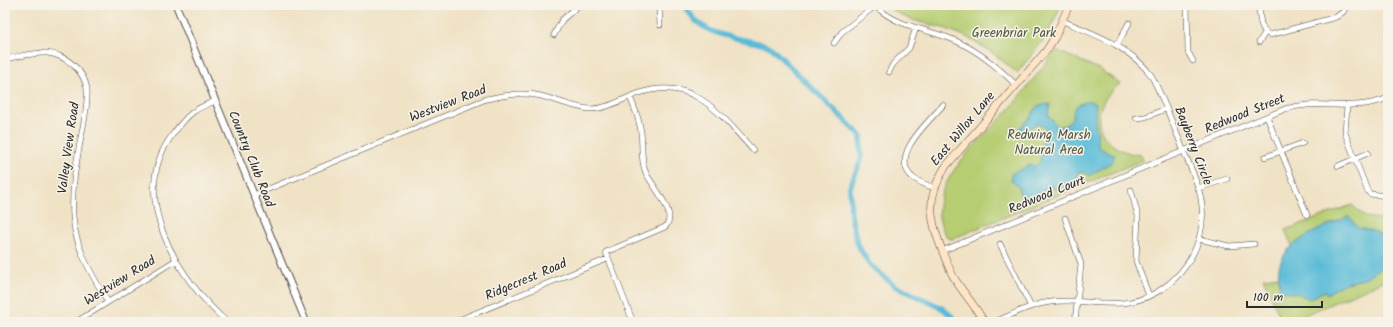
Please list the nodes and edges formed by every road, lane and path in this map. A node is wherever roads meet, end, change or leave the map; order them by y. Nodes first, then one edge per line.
1 (176, 5) edge
2 (579, 5) edge
3 (659, 5) edge
4 (874, 5) edge
5 (1070, 5) edge
6 (1187, 5) edge
7 (1259, 5) edge
8 (1346, 6) edge
9 (1063, 21) junction
10 (1129, 23) dead end
11 (660, 24) dead end
12 (916, 28) junction
13 (1265, 33) junction
14 (554, 35) dead end
15 (1259, 42) dead end
16 (834, 43) dead end
17 (1117, 45) junction
18 (5, 59) edge
19 (1193, 61) dead end
20 (889, 72) dead end
21 (1016, 85) junction
22 (630, 97) junction
23 (1388, 98) edge
24 (215, 101) junction
25 (943, 105) dead end
26 (1347, 106) junction
27 (1166, 109) junction
28 (1267, 117) junction
29 (1136, 118) dead end
30 (1303, 143) dead end
31 (753, 150) dead end
32 (1183, 151) junction
33 (1281, 151) junction
34 (1368, 153) dead end
35 (1264, 157) dead end
36 (1355, 159) junction
37 (1160, 161) joint
38 (1338, 166) dead end
39 (1227, 179) dead end
40 (934, 188) junction
41 (1198, 188) junction
42 (1131, 190) dead end
43 (254, 195) junction
44 (1388, 196) edge
45 (1307, 215) dead end
46 (1065, 218) dead end
47 (1199, 239) junction
48 (1000, 244) dead end
49 (1254, 244) dead end
50 (942, 251) junction
51 (607, 259) junction
52 (176, 260) junction
53 (1149, 296) junction
54 (1078, 301) junction
55 (108, 302) junction
56 (1031, 307) junction
57 (76, 322) edge
58 (227, 322) edge
59 (306, 322) edge
60 (454, 322) edge
61 (633, 322) edge
62 (984, 322) edge
63 (995, 322) edge
64 (1075, 322) edge

1 - 24 street, Country Club Road
2 - 14 street
3 - 11 street
4 - 12 street
4 - 16 street
5 - 9 main road, East Willox Lane
6 - 19 street
7 - 13 street
8 - 13 street
9 - 17 street, Bayberry Circle
9 - 21 main road, East Willox Lane
10 - 17 street
12 - 20 street
12 - 21 street
13 - 15 street
17 - 27 street, Bayberry Circle
18 - 55 street, Valley View Road
21 - 40 main road, East Willox Lane
22 - 31 street, Westview Road
22 - 43 street, Westview Road
22 - 51 street
23 - 26 street, Redwood Street
24 - 43 street, Country Club Road
24 - 52 street
25 - 40 street
26 - 28 street, Redwood Street
26 - 36 street
27 - 29 street
27 - 32 street, Bayberry Circle
28 - 32 street, Redwood Street
28 - 33 street
30 - 33 street
32 - 37 street, Redwood Street
32 - 41 street, Bayberry Circle
33 - 35 street
33 - 45 street
34 - 36 street
36 - 38 street
36 - 44 street
37 - 50 street, Redwood Court
39 - 41 street
40 - 50 main road, East Willox Lane
41 - 47 street, Bayberry Circle
42 - 53 street
43 - 59 street, Country Club Road
46 - 54 street
47 - 49 street
47 - 53 street, Bayberry Circle
48 - 56 street
50 - 62 main road, East Willox Lane
51 - 60 street, Ridgecrest Road
51 - 61 street
52 - 55 street, Westview Road
52 - 58 street
53 - 54 street, Bayberry Circle
54 - 56 street, Bayberry Circle
54 - 64 street
55 - 57 street, Westview Road
56 - 63 street, Bayberry Circle

